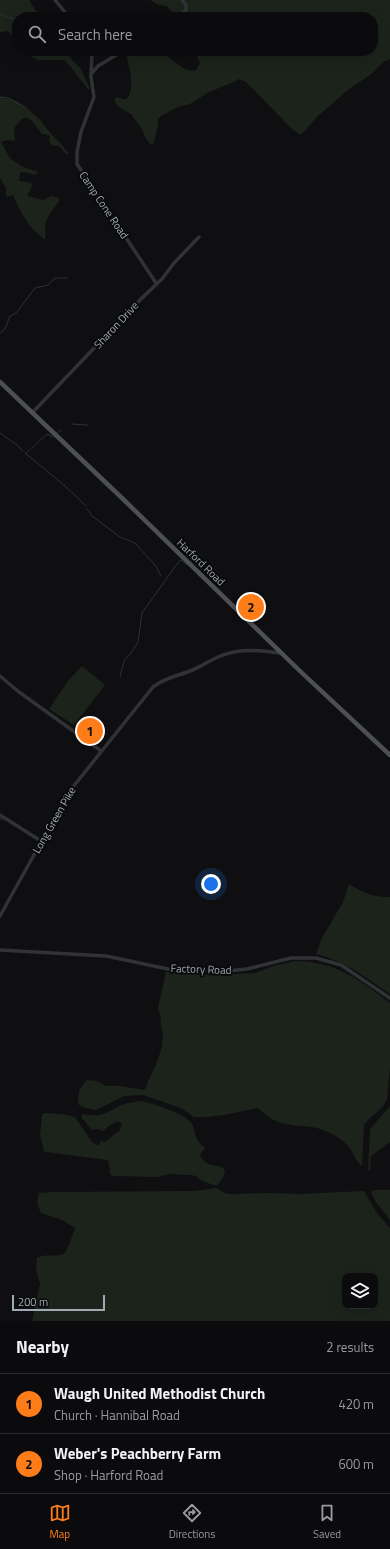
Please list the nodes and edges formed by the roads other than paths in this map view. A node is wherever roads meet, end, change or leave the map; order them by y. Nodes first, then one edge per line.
1 (55, 0) edge
2 (182, 0) edge
3 (65, 12) edge
4 (184, 12) edge
5 (92, 56) edge
6 (114, 56) edge
7 (91, 74) junction
8 (199, 237) dead end
9 (156, 283) junction
10 (0, 382) edge
11 (32, 413) junction
12 (280, 652) junction
13 (0, 676) edge
14 (101, 751) junction
15 (390, 755) edge
16 (0, 815) edge
17 (41, 841) junction
18 (0, 916) edge
19 (0, 950) edge
20 (390, 998) edge

1 - 3 street
2 - 4 street
5 - 7 street, Camp Cone Road
6 - 7 street
7 - 9 street, Camp Cone Road
8 - 9 street, Sharon Drive
9 - 11 street, Sharon Drive
10 - 11 main road, Harford Road
11 - 12 main road, Harford Road
12 - 14 street, Long Green Pike
12 - 15 main road, Harford Road
13 - 14 street
14 - 17 street, Long Green Pike
16 - 17 street
17 - 18 street, Long Green Pike
19 - 20 street, Factory Road

